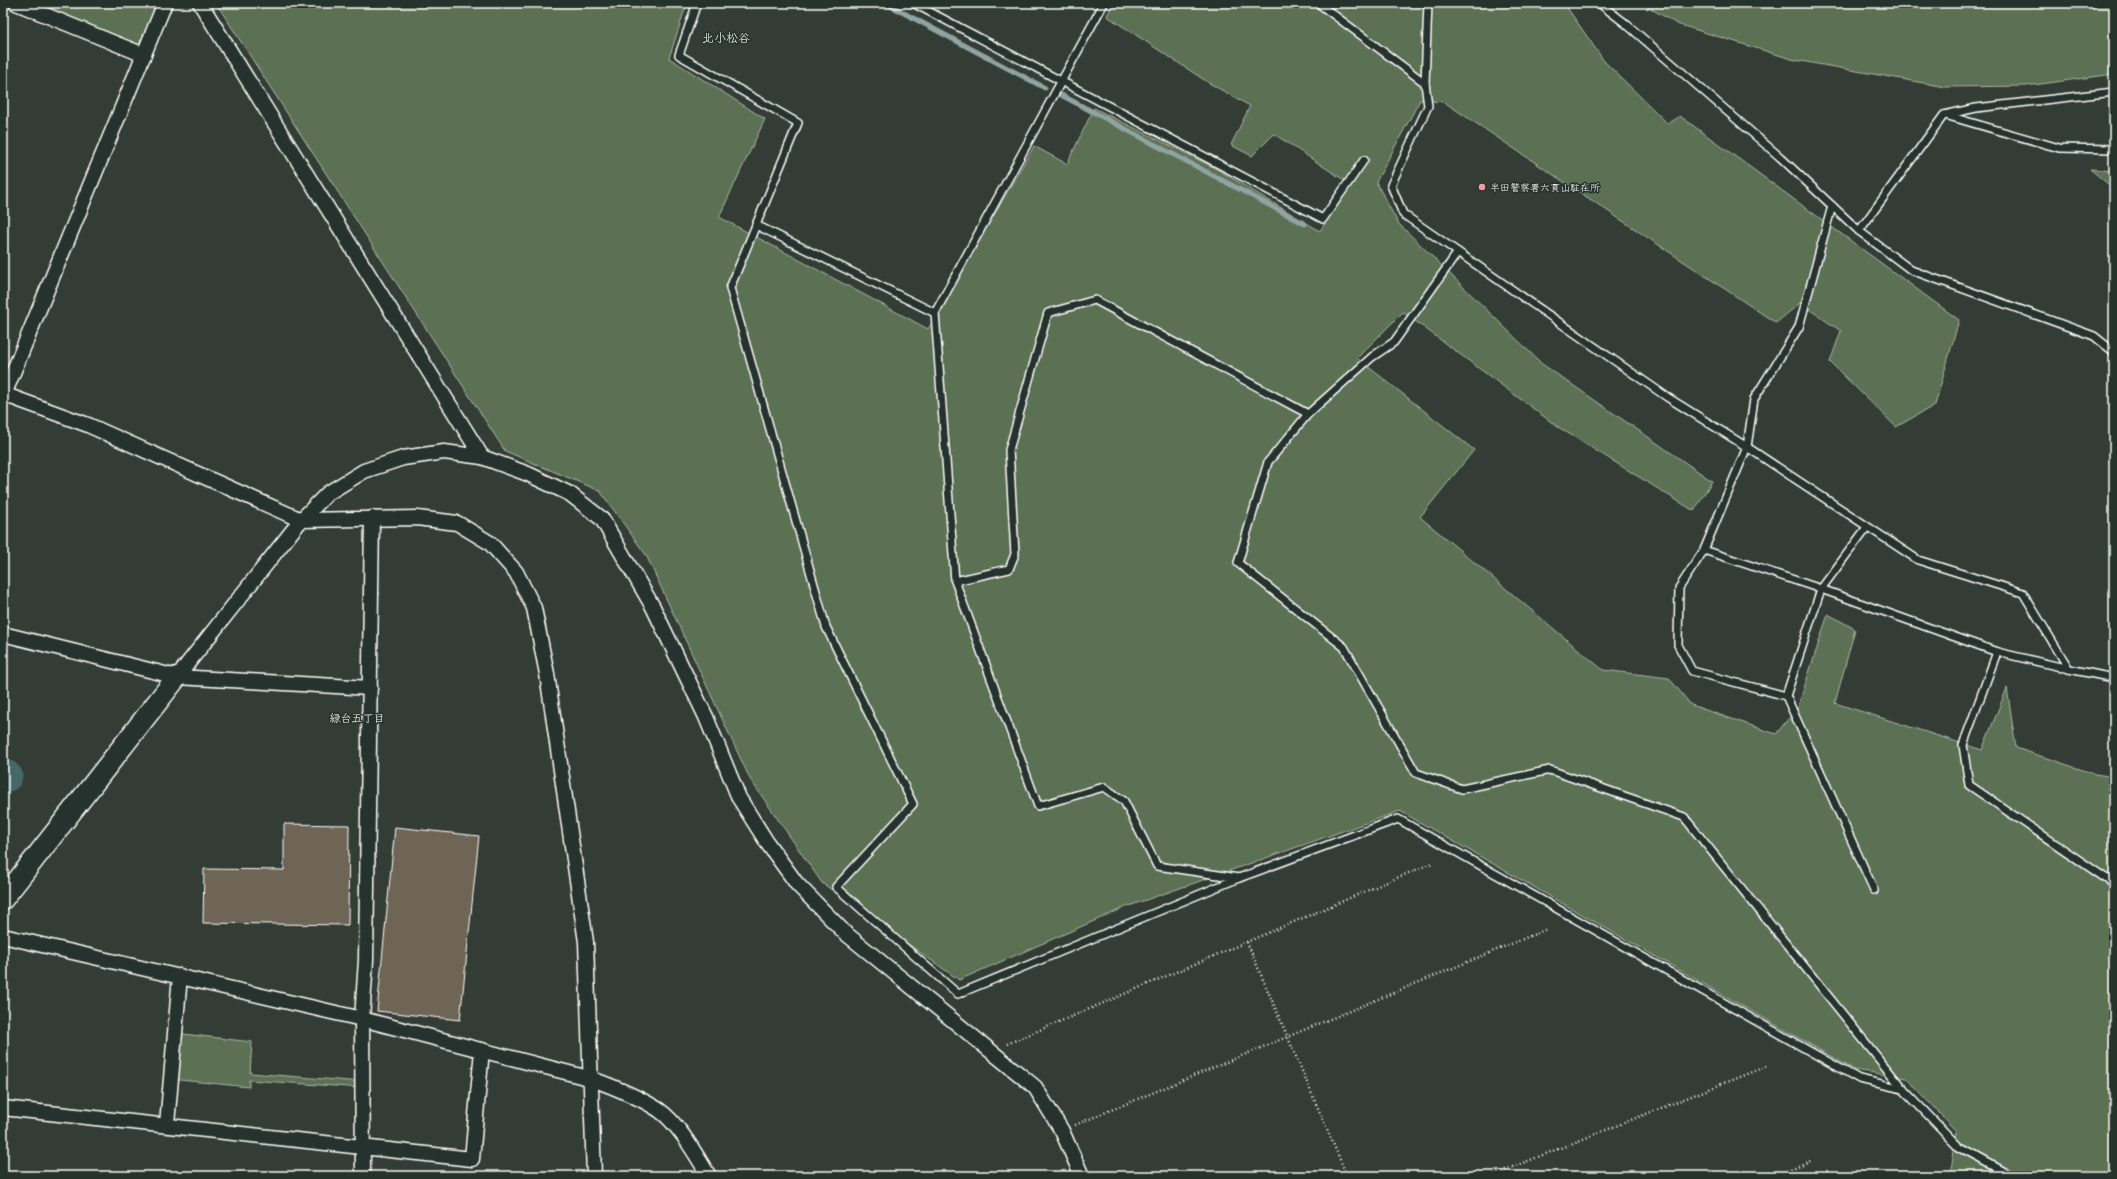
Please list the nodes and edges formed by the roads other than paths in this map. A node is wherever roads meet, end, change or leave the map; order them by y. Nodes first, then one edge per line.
1 (16, 3) edge
2 (165, 3) edge
3 (200, 3) edge
4 (697, 3) edge
5 (913, 3) edge
6 (1104, 3) edge
7 (1318, 3) edge
8 (1428, 3) edge
9 (1599, 3) edge
10 (144, 55) junction
11 (1062, 82) junction
12 (1425, 83) junction
13 (2114, 92) edge
14 (1944, 115) junction
15 (2114, 149) edge
16 (1364, 160) dead end
17 (1832, 206) junction
18 (756, 225) junction
19 (1859, 231) junction
20 (1458, 252) junction
21 (935, 313) junction
22 (2114, 352) edge
23 (3, 395) edge
24 (1308, 414) junction
25 (1747, 447) junction
26 (482, 457) junction
27 (372, 518) junction
28 (301, 520) junction
29 (1867, 527) junction
30 (1704, 550) junction
31 (954, 581) junction
32 (1821, 589) junction
33 (3, 634) edge
34 (1997, 652) junction
35 (2069, 669) junction
36 (177, 677) junction
37 (2114, 678) edge
38 (370, 688) junction
39 (1786, 696) junction
40 (1239, 878) junction
41 (2114, 884) edge
42 (1874, 890) dead end
43 (3, 899) edge
44 (3, 936) edge
45 (180, 976) junction
46 (362, 1019) junction
47 (482, 1050) junction
48 (592, 1079) junction
49 (1903, 1089) junction
50 (3, 1108) edge
51 (167, 1124) junction
52 (363, 1146) junction
53 (363, 1176) edge
54 (594, 1176) edge
55 (709, 1176) edge
56 (1082, 1176) edge
57 (2012, 1176) edge

1 - 10 street
2 - 10 street
3 - 26 street
4 - 18 lane
5 - 11 lane
6 - 11 lane
7 - 12 lane
8 - 12 lane
9 - 17 lane
10 - 23 street
11 - 16 lane
11 - 21 lane
12 - 20 lane
13 - 14 lane
14 - 15 lane
14 - 19 lane
17 - 19 lane
17 - 25 lane
18 - 21 lane
18 - 40 lane
19 - 22 lane
20 - 24 lane
20 - 25 lane
21 - 31 lane
23 - 28 street
24 - 31 lane
24 - 49 lane
25 - 29 lane
25 - 30 lane
26 - 28 street
26 - 56 street
27 - 28 street
27 - 38 street
27 - 48 street
28 - 36 street
29 - 32 lane
29 - 35 lane
30 - 32 lane
30 - 39 lane
31 - 40 lane
32 - 34 lane
32 - 39 lane
33 - 36 street
34 - 35 lane
34 - 41 lane
35 - 37 lane
36 - 38 street
36 - 43 street
38 - 46 street
39 - 42 lane
40 - 49 lane
44 - 45 street
45 - 46 street
45 - 51 street
46 - 47 street
46 - 52 street
47 - 48 street
47 - 52 street
48 - 54 street
48 - 55 street
49 - 57 lane
50 - 51 street
51 - 52 street
52 - 53 street

